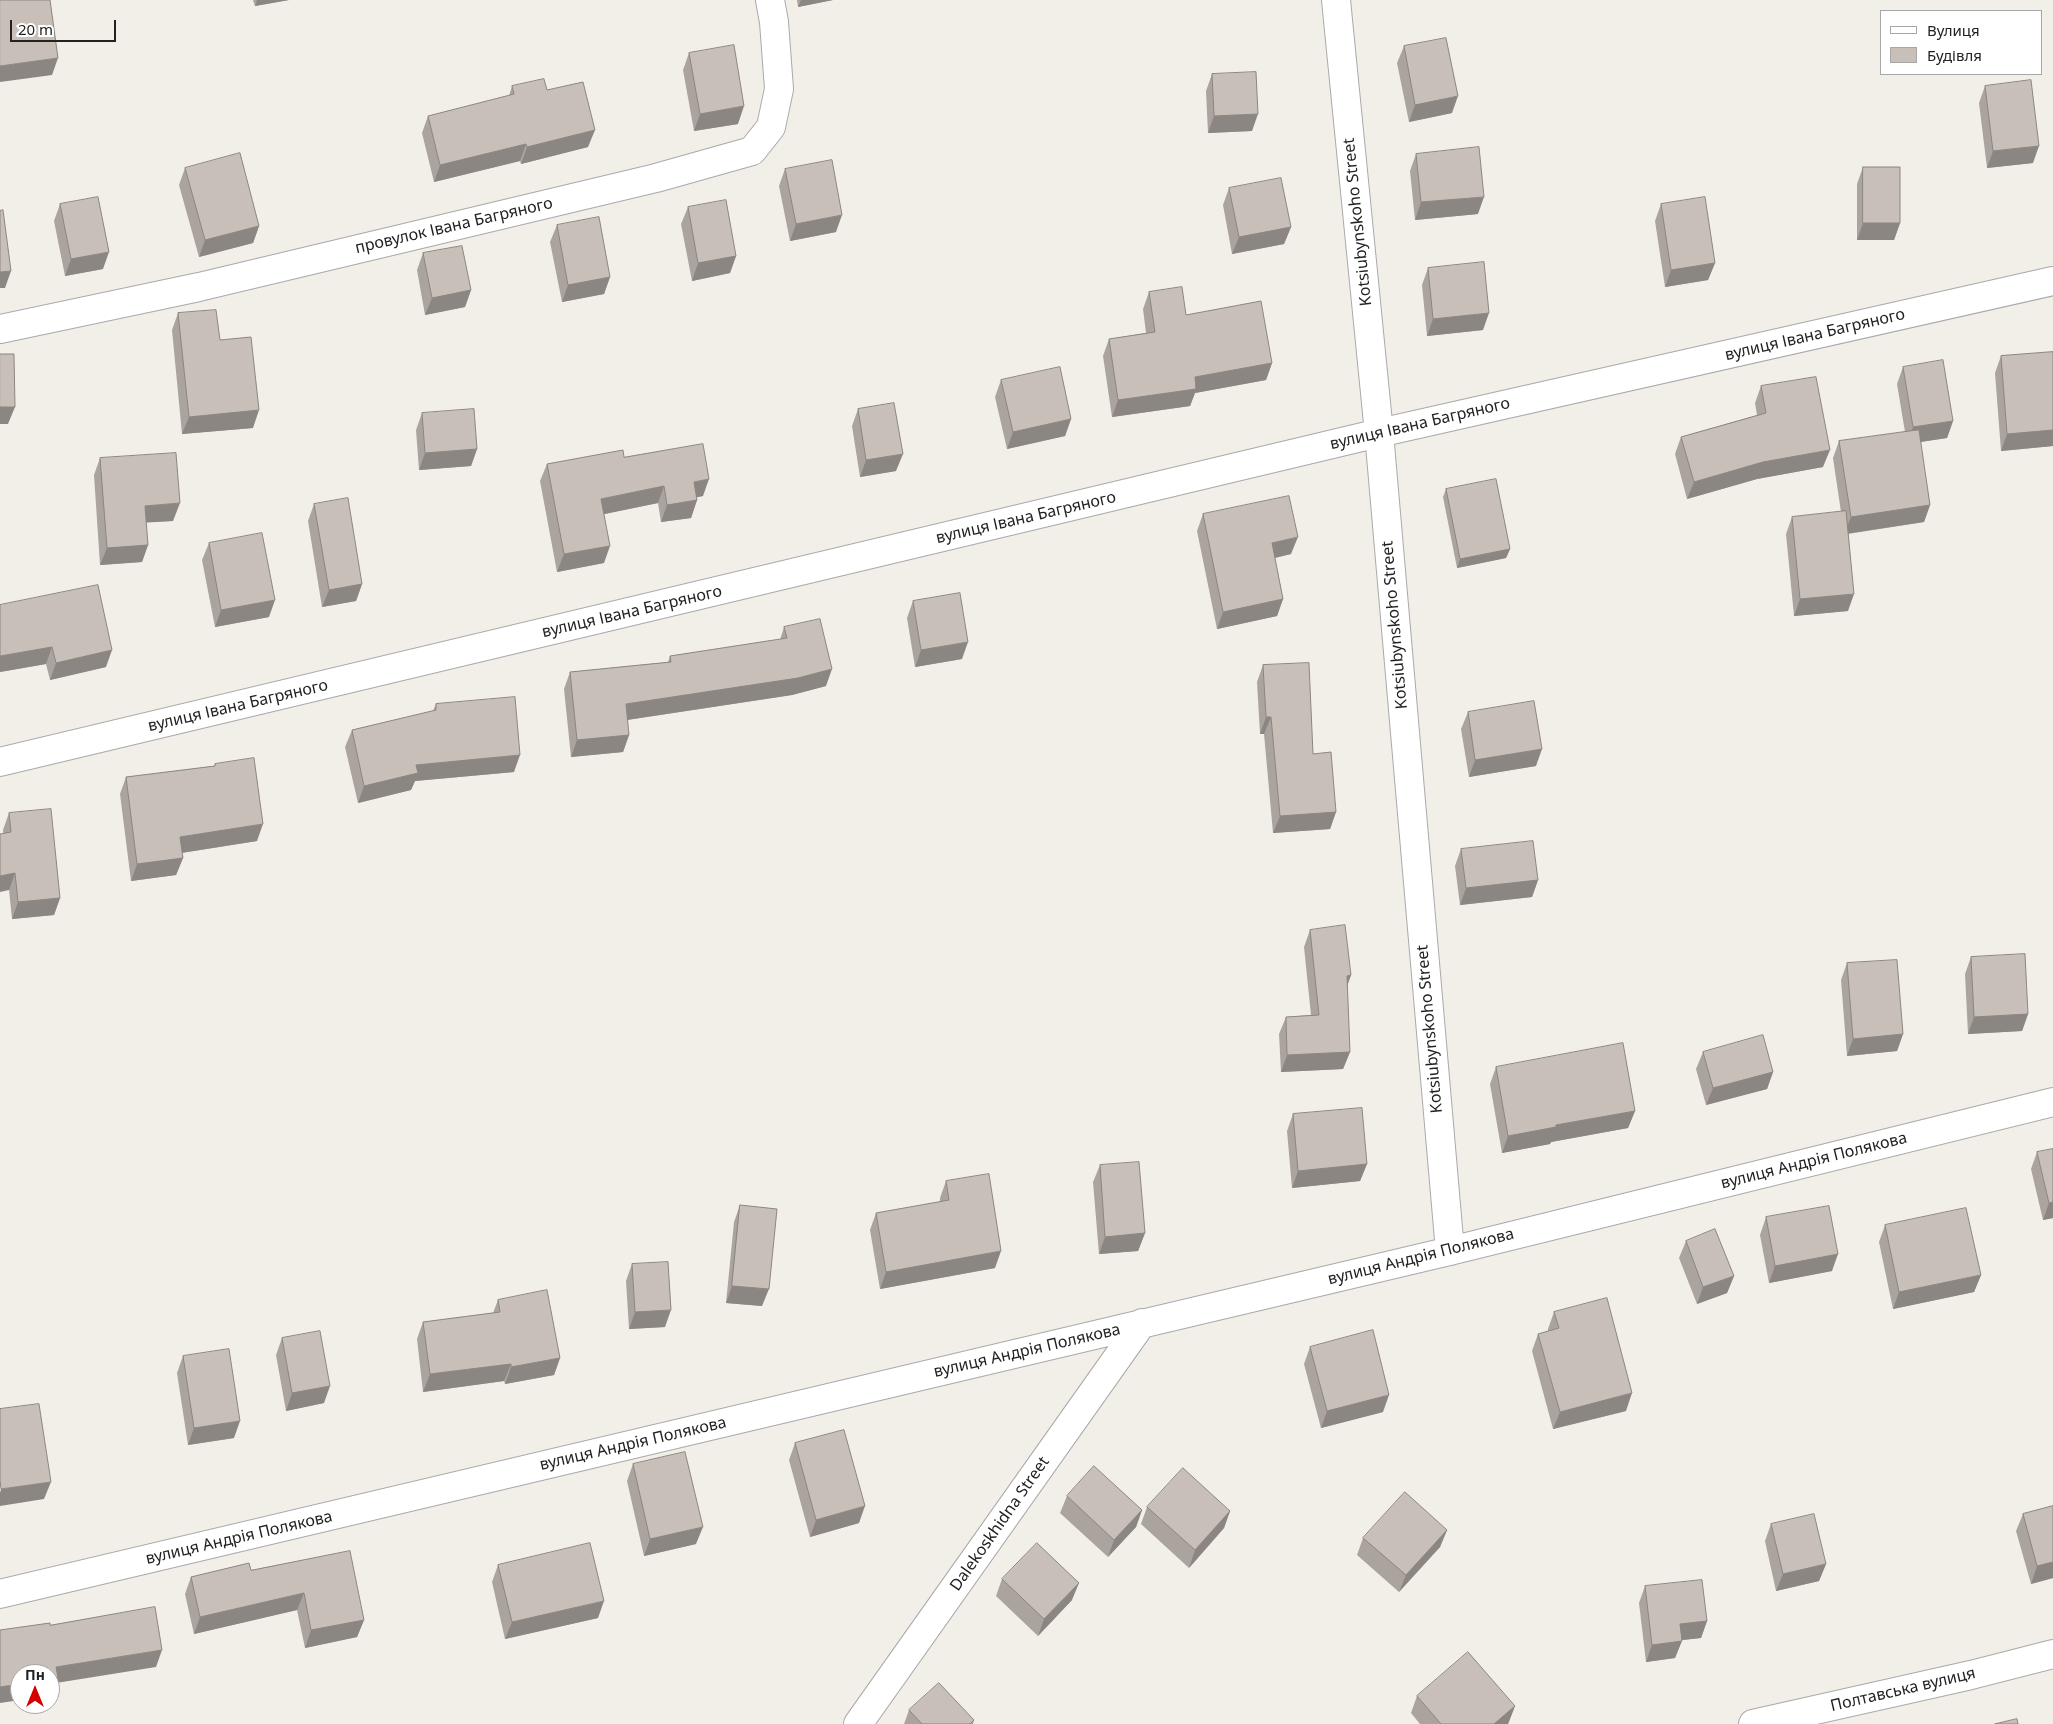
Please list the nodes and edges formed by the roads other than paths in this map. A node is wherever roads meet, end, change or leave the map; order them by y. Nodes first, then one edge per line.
1 (770, 0) edge
2 (1336, 0) edge
3 (2053, 281) edge
4 (0, 329) edge
5 (1379, 433) junction
6 (0, 762) edge
7 (2053, 1102) edge
8 (1450, 1250) junction
9 (1142, 1323) junction
10 (0, 1594) edge
11 (2053, 1654) edge
12 (858, 1724) edge
13 (1753, 1724) edge

1 - 4 street, провулок Івана Багряного
2 - 5 street, Kotsiubynskoho Street
3 - 5 street, вулиця Івана Багряного
5 - 6 street, вулиця Івана Багряного
5 - 8 street, Kotsiubynskoho Street
7 - 8 street, вулиця Андрія Полякова
8 - 9 street, вулиця Андрія Полякова
9 - 10 street, вулиця Андрія Полякова
9 - 12 street, Dalekoskhidna Street
11 - 13 street, Полтавська вулиця

